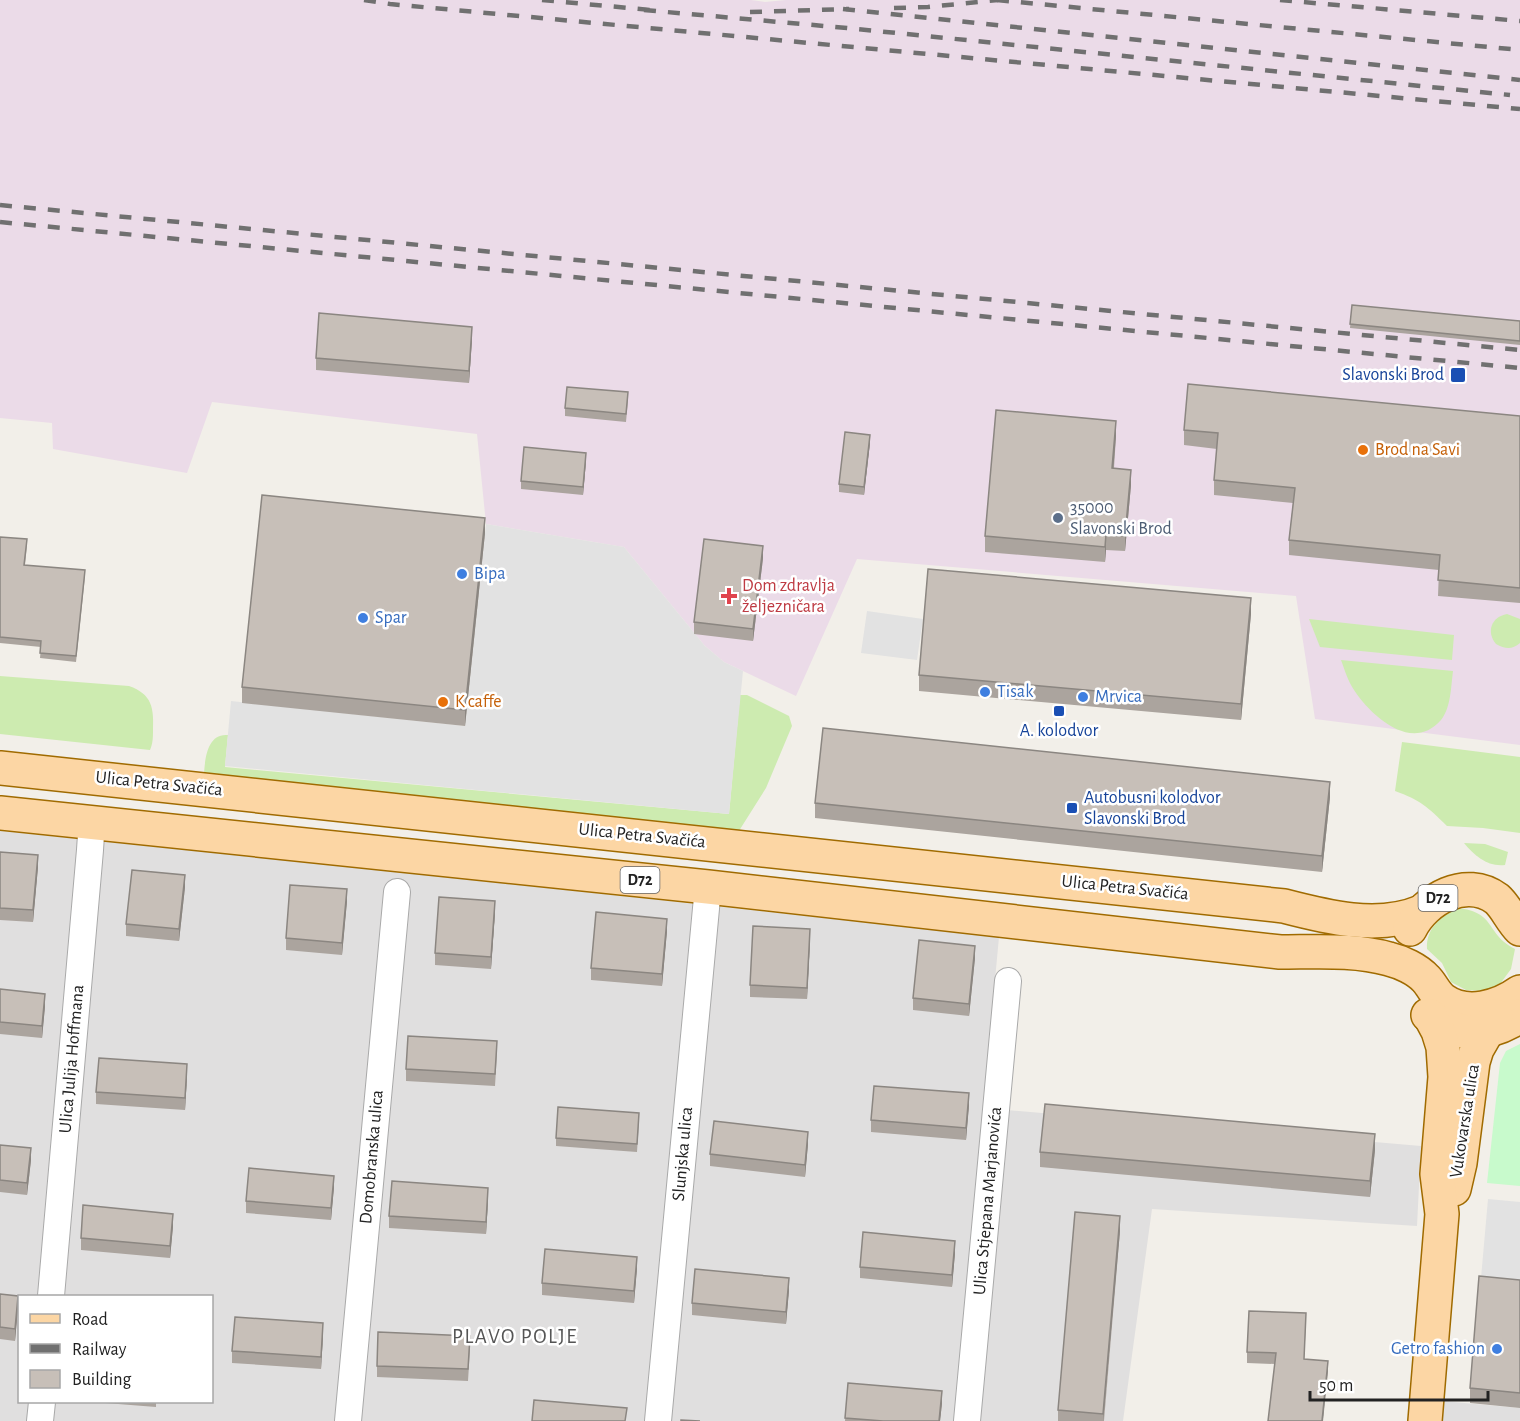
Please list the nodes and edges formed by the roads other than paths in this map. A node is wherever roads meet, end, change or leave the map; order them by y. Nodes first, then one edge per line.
1 (0, 768) edge
2 (0, 813) edge
3 (88, 821) junction
4 (708, 887) junction
5 (397, 892) dead end
6 (1520, 892) edge
7 (1284, 906) junction
8 (1420, 912) junction
9 (1520, 929) edge
10 (1406, 975) junction
11 (1008, 981) dead end
12 (1516, 1002) edge
13 (1430, 1016) junction
14 (1485, 1032) junction
15 (1442, 1214) junction
16 (51, 1295) edge
17 (42, 1403) edge
18 (40, 1421) edge
19 (348, 1421) edge
20 (658, 1421) edge
21 (967, 1421) edge
22 (1425, 1421) edge

1 - 7 main road, Ulica Petra Svačića / D72
2 - 3 main road, D72
3 - 4 main road, D72
3 - 16 street, Ulica Julija Hoffmana
4 - 10 main road, D72
4 - 20 street, Slunjska ulica
5 - 19 street, Domobranska ulica
6 - 7 main road, D72
7 - 8 main road, D72
8 - 9 main road, D72
8 - 10 main road, D72
10 - 12 main road, D72
10 - 13 main road
11 - 21 street, Ulica Stjepana Marjanovića
12 - 14 main road, Vukovarska ulica
13 - 14 main road
13 - 15 main road, Vukovarska ulica
14 - 15 main road, Vukovarska ulica
15 - 22 main road, Vukovarska ulica
17 - 18 street

